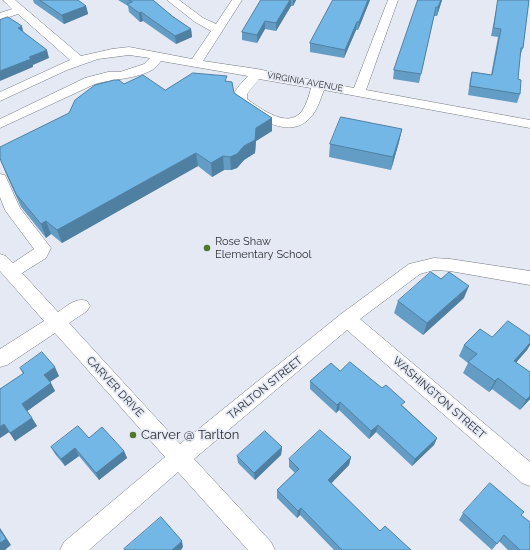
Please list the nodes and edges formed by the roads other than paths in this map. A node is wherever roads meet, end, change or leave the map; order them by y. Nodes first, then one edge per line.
1 (8, 0) edge
2 (172, 0) edge
3 (237, 0) edge
4 (393, 0) edge
5 (19, 10) junction
6 (228, 12) junction
7 (191, 14) junction
8 (0, 17) edge
9 (217, 29) junction
10 (159, 56) junction
11 (79, 61) junction
12 (196, 62) junction
13 (257, 73) junction
14 (46, 76) junction
15 (319, 85) junction
16 (68, 92) junction
17 (359, 92) junction
18 (0, 97) edge
19 (0, 124) edge
20 (530, 124) edge
21 (0, 179) edge
22 (5, 266) edge
23 (530, 278) edge
24 (82, 306) dead end
25 (347, 319) junction
26 (56, 323) junction
27 (0, 359) edge
28 (180, 457) junction
29 (530, 476) edge
30 (72, 550) edge
31 (263, 550) edge

1 - 5 street
2 - 7 street
3 - 6 street
4 - 17 street
5 - 8 street
5 - 11 street
6 - 7 street
6 - 9 street
7 - 9 street
9 - 12 street
10 - 11 street, VIRGINIA AVENUE
10 - 12 street, VIRGINIA AVENUE
10 - 16 street
11 - 14 street, VIRGINIA AVENUE
12 - 13 street, VIRGINIA AVENUE
13 - 15 street, VIRGINIA AVENUE
13 - 15 street
14 - 16 street
14 - 18 street, VIRGINIA AVENUE
15 - 17 street, VIRGINIA AVENUE
16 - 19 street
17 - 20 street, VIRGINIA AVENUE
21 - 22 street
22 - 26 street, CARVER DRIVE
23 - 25 street, TARLTON STREET
24 - 26 street
25 - 28 street, TARLTON STREET
25 - 29 street, WASHINGTON STREET
26 - 27 street
26 - 28 street, CARVER DRIVE
28 - 30 street, TARLTON STREET
28 - 31 street, CARVER DRIVE

